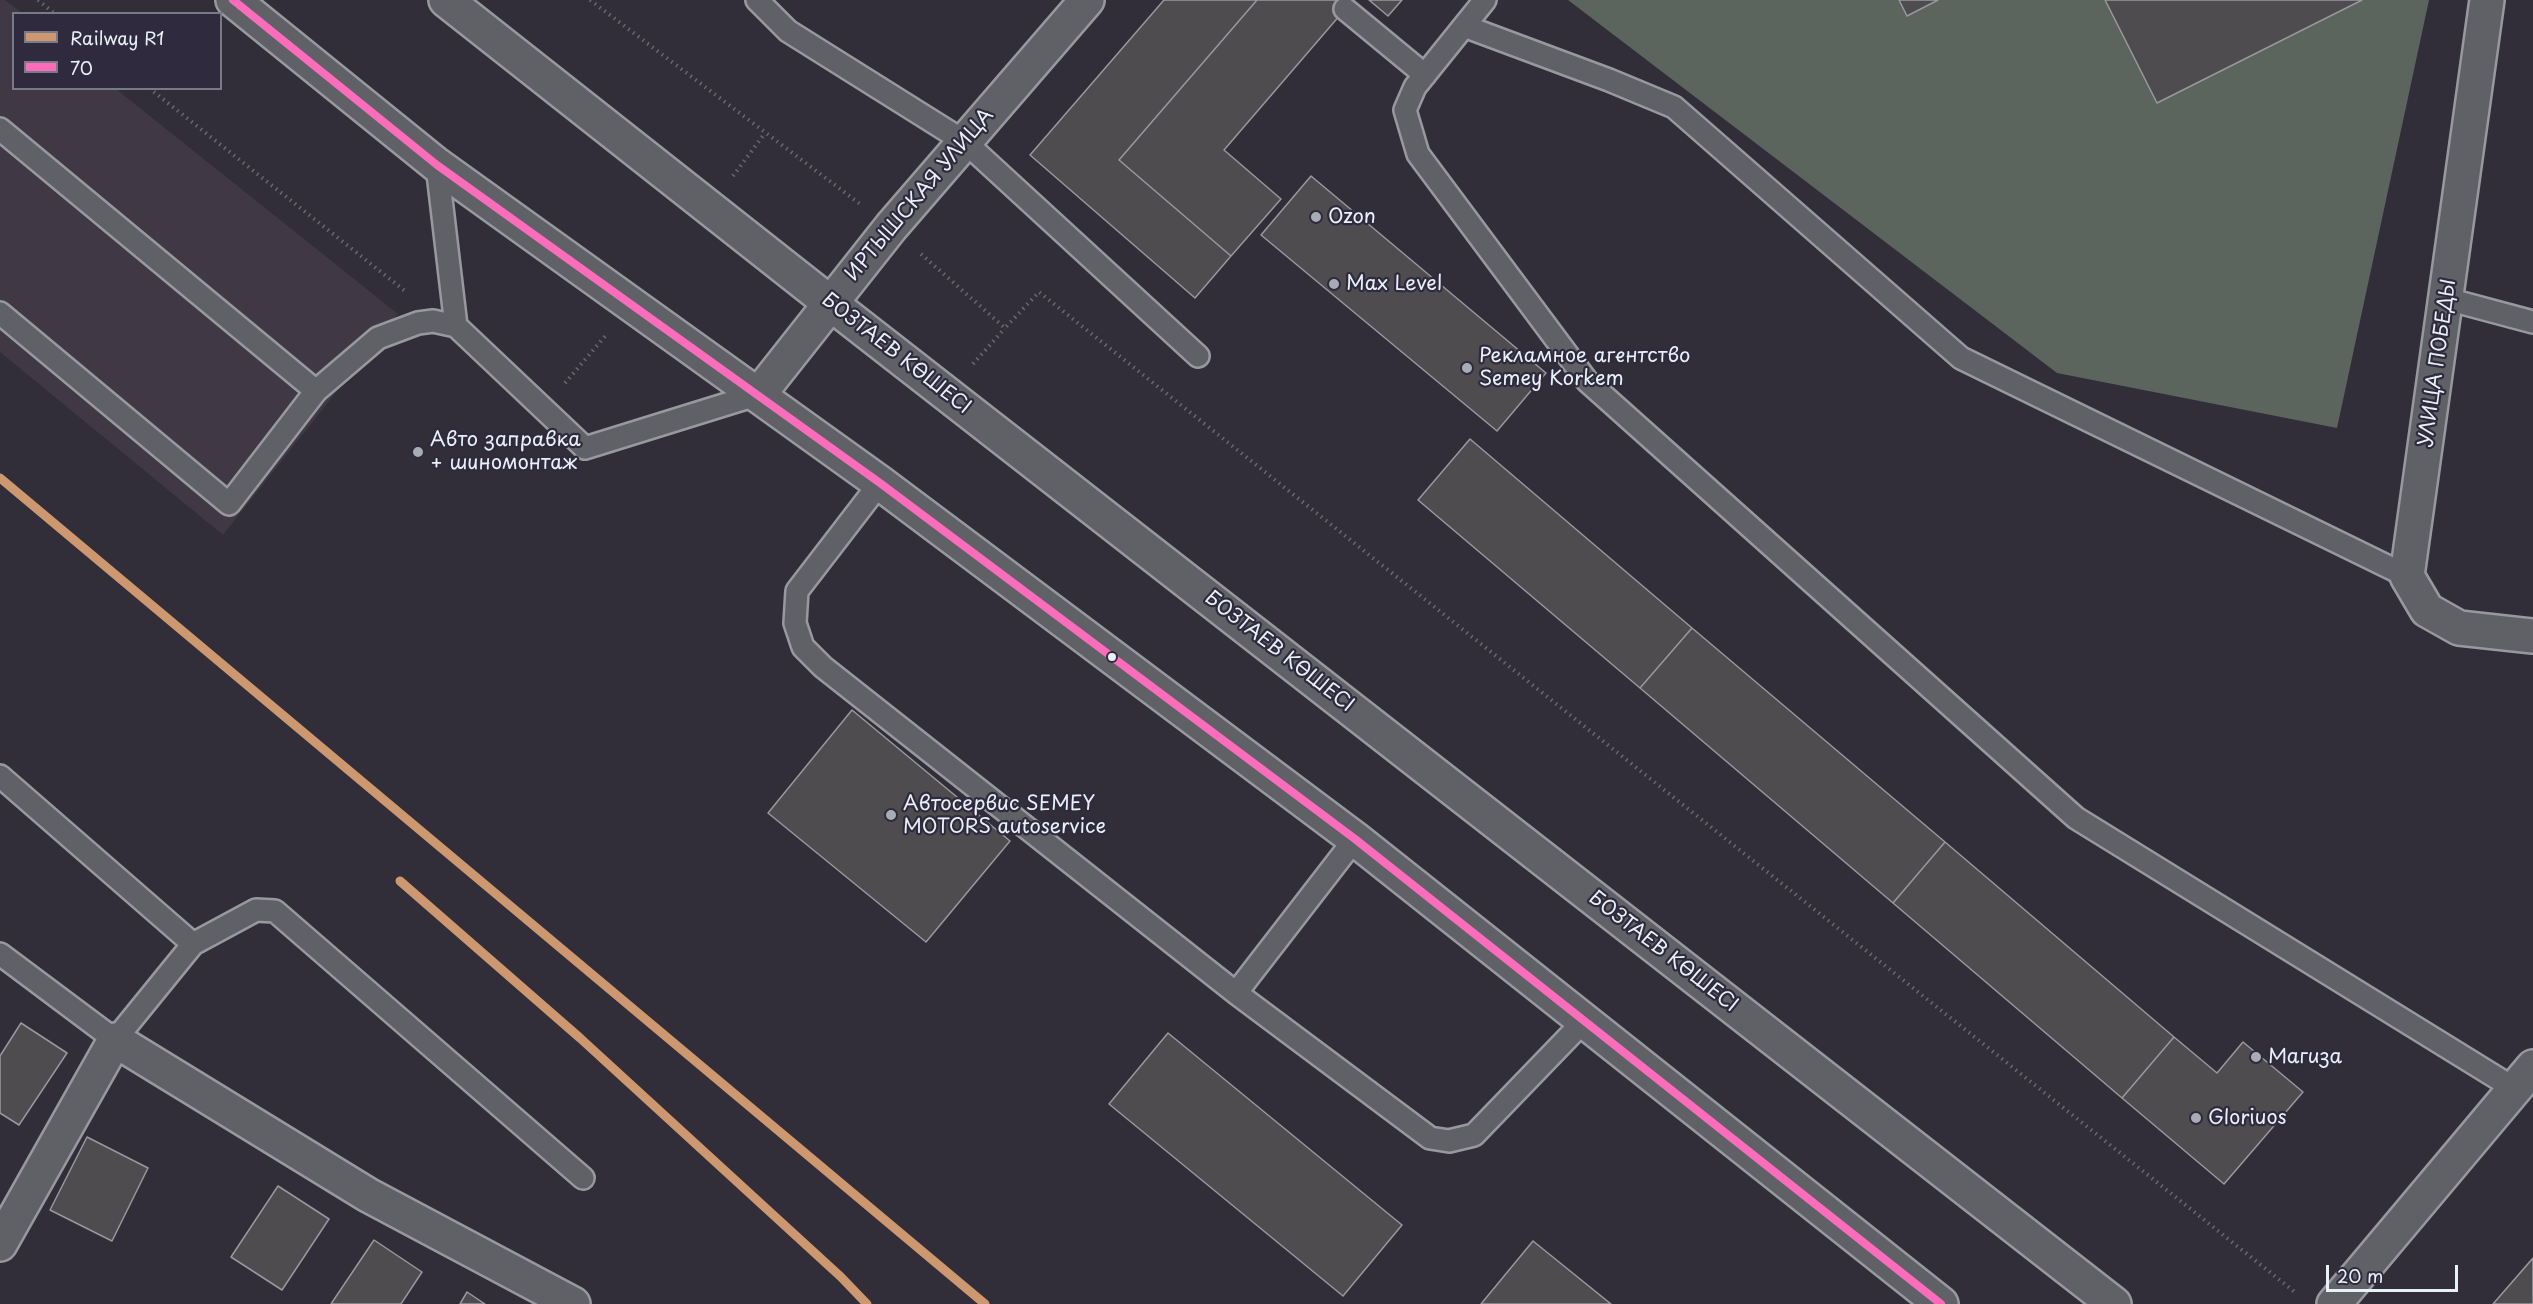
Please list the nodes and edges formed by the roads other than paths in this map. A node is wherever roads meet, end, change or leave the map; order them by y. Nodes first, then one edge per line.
1 (233, 0) edge
2 (446, 0) edge
3 (757, 0) edge
4 (1087, 0) edge
5 (1485, 0) edge
6 (2487, 0) edge
7 (1345, 9) dead end
8 (1464, 26) junction
9 (1425, 75) junction
10 (0, 129) edge
11 (965, 142) junction
12 (436, 165) junction
13 (2447, 299) junction
14 (830, 303) junction
15 (0, 313) edge
16 (2533, 322) edge
17 (456, 326) junction
18 (1198, 356) dead end
19 (316, 391) junction
20 (759, 394) junction
21 (880, 483) junction
22 (2407, 576) junction
23 (2533, 636) edge
24 (0, 776) edge
25 (1355, 839) junction
26 (193, 944) junction
27 (0, 954) edge
28 (1236, 993) junction
29 (1585, 1020) junction
30 (115, 1040) junction
31 (2524, 1078) edge
32 (583, 1178) dead end
33 (0, 1244) edge
34 (573, 1304) edge
35 (1941, 1304) edge
36 (2114, 1304) edge
37 (2334, 1304) edge

1 - 12 main road
2 - 14 main road, БОЗТАЕВ КӨШЕСІ
3 - 11 lane
4 - 11 main road, ИРТЫШСКАЯ УЛИЦА
5 - 8 lane
6 - 13 main road, УЛИЦА ПОБЕДЫ
7 - 9 lane
8 - 9 lane
8 - 22 lane
9 - 31 lane
10 - 19 lane
11 - 14 main road, ИРТЫШСКАЯ УЛИЦА
11 - 18 lane
12 - 17 lane
12 - 20 main road
13 - 16 lane
13 - 22 main road, УЛИЦА ПОБЕДЫ
14 - 20 main road, ИРТЫШСКАЯ УЛИЦА
14 - 36 main road, БОЗТАЕВ КӨШЕСІ
15 - 19 lane
17 - 19 lane
17 - 20 lane
20 - 21 main road
21 - 25 main road
21 - 28 lane
22 - 23 main road
24 - 26 lane
25 - 28 lane
25 - 29 main road
26 - 30 lane
26 - 32 lane
27 - 30 lane
28 - 29 lane
29 - 35 main road
30 - 33 main road
30 - 34 main road
31 - 37 main road

